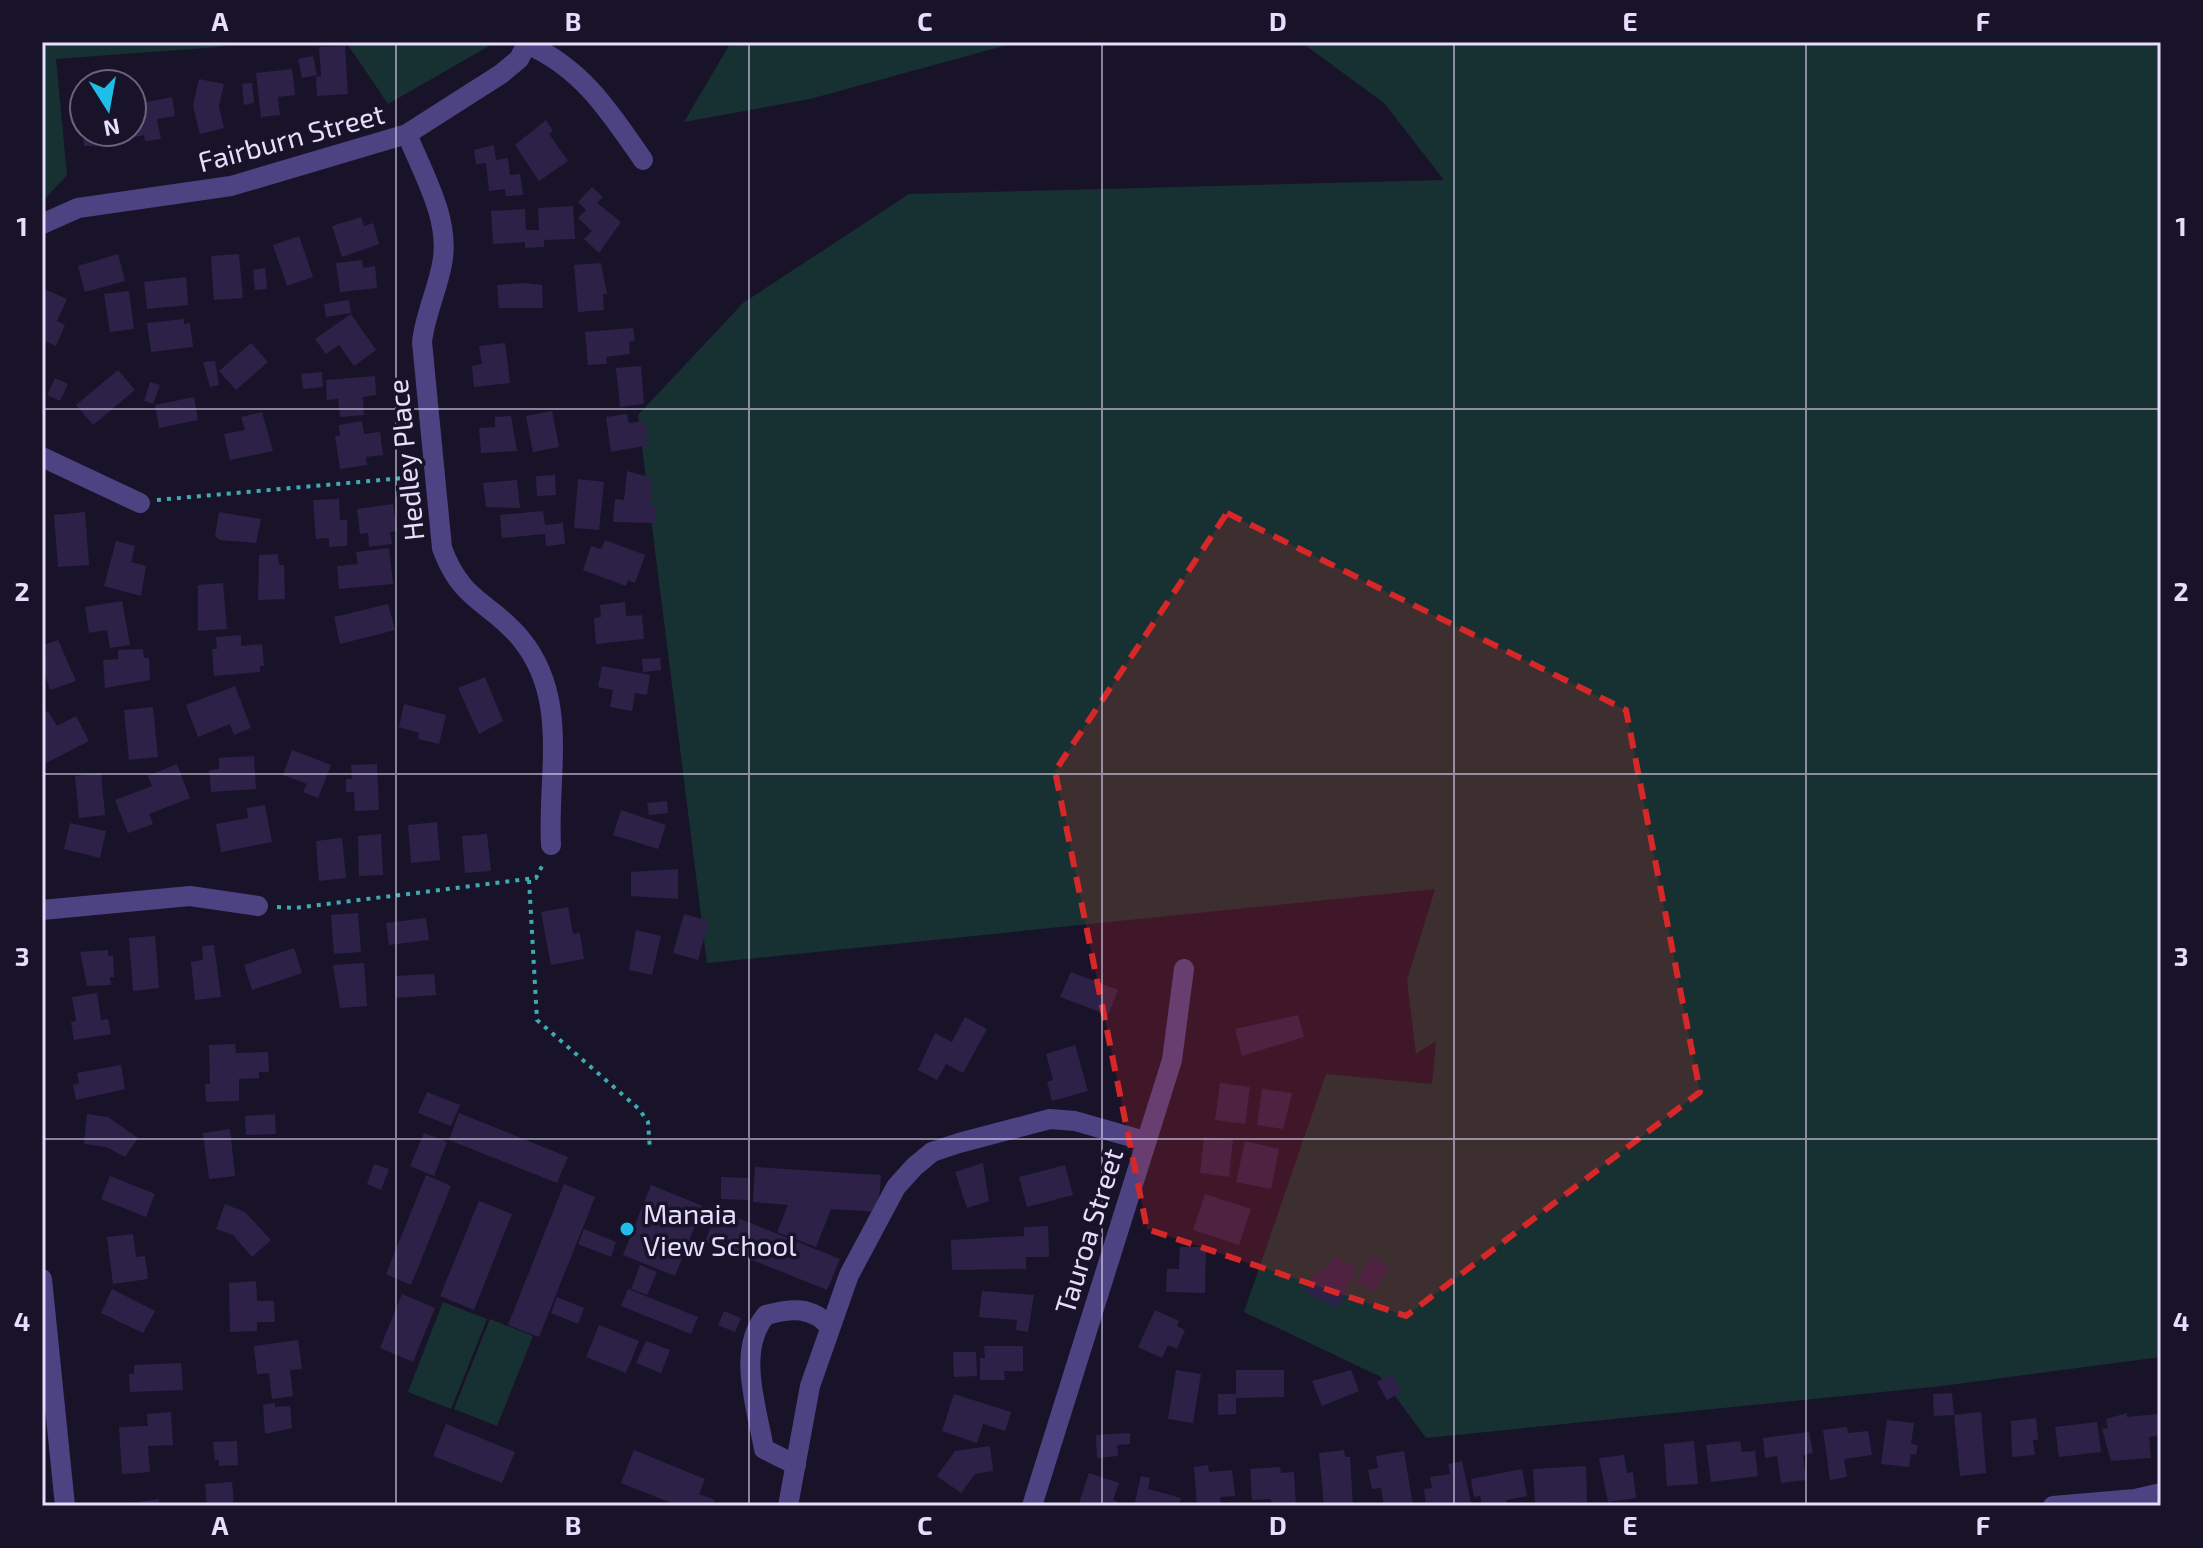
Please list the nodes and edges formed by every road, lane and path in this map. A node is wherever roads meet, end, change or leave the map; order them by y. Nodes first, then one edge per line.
1 (527, 43) edge
2 (559, 49) edge
3 (407, 134) junction
4 (643, 160) dead end
5 (42, 224) edge
6 (42, 457) edge
7 (434, 476) junction
8 (140, 503) joint
9 (551, 845) joint
10 (529, 880) junction
11 (258, 906) joint
12 (42, 910) edge
13 (1184, 969) dead end
14 (1145, 1141) junction
15 (650, 1150) dead end
16 (42, 1279) edge
17 (830, 1327) junction
18 (796, 1465) junction
19 (2161, 1493) edge
20 (65, 1506) edge
21 (788, 1506) edge
22 (1032, 1506) edge
23 (2053, 1506) edge

1 - 2 street
1 - 3 street, Fairburn Street
2 - 4 street
3 - 5 street, Fairburn Street
3 - 7 street, Hedley Place
6 - 8 street
7 - 8 path
7 - 9 street, Hedley Place
9 - 10 path
10 - 11 path
10 - 15 path
11 - 12 street
13 - 14 street, Tauroa Street
14 - 17 street
14 - 22 street, Tauroa Street
16 - 20 street
17 - 18 street
17 - 18 street
18 - 21 street
19 - 23 street

